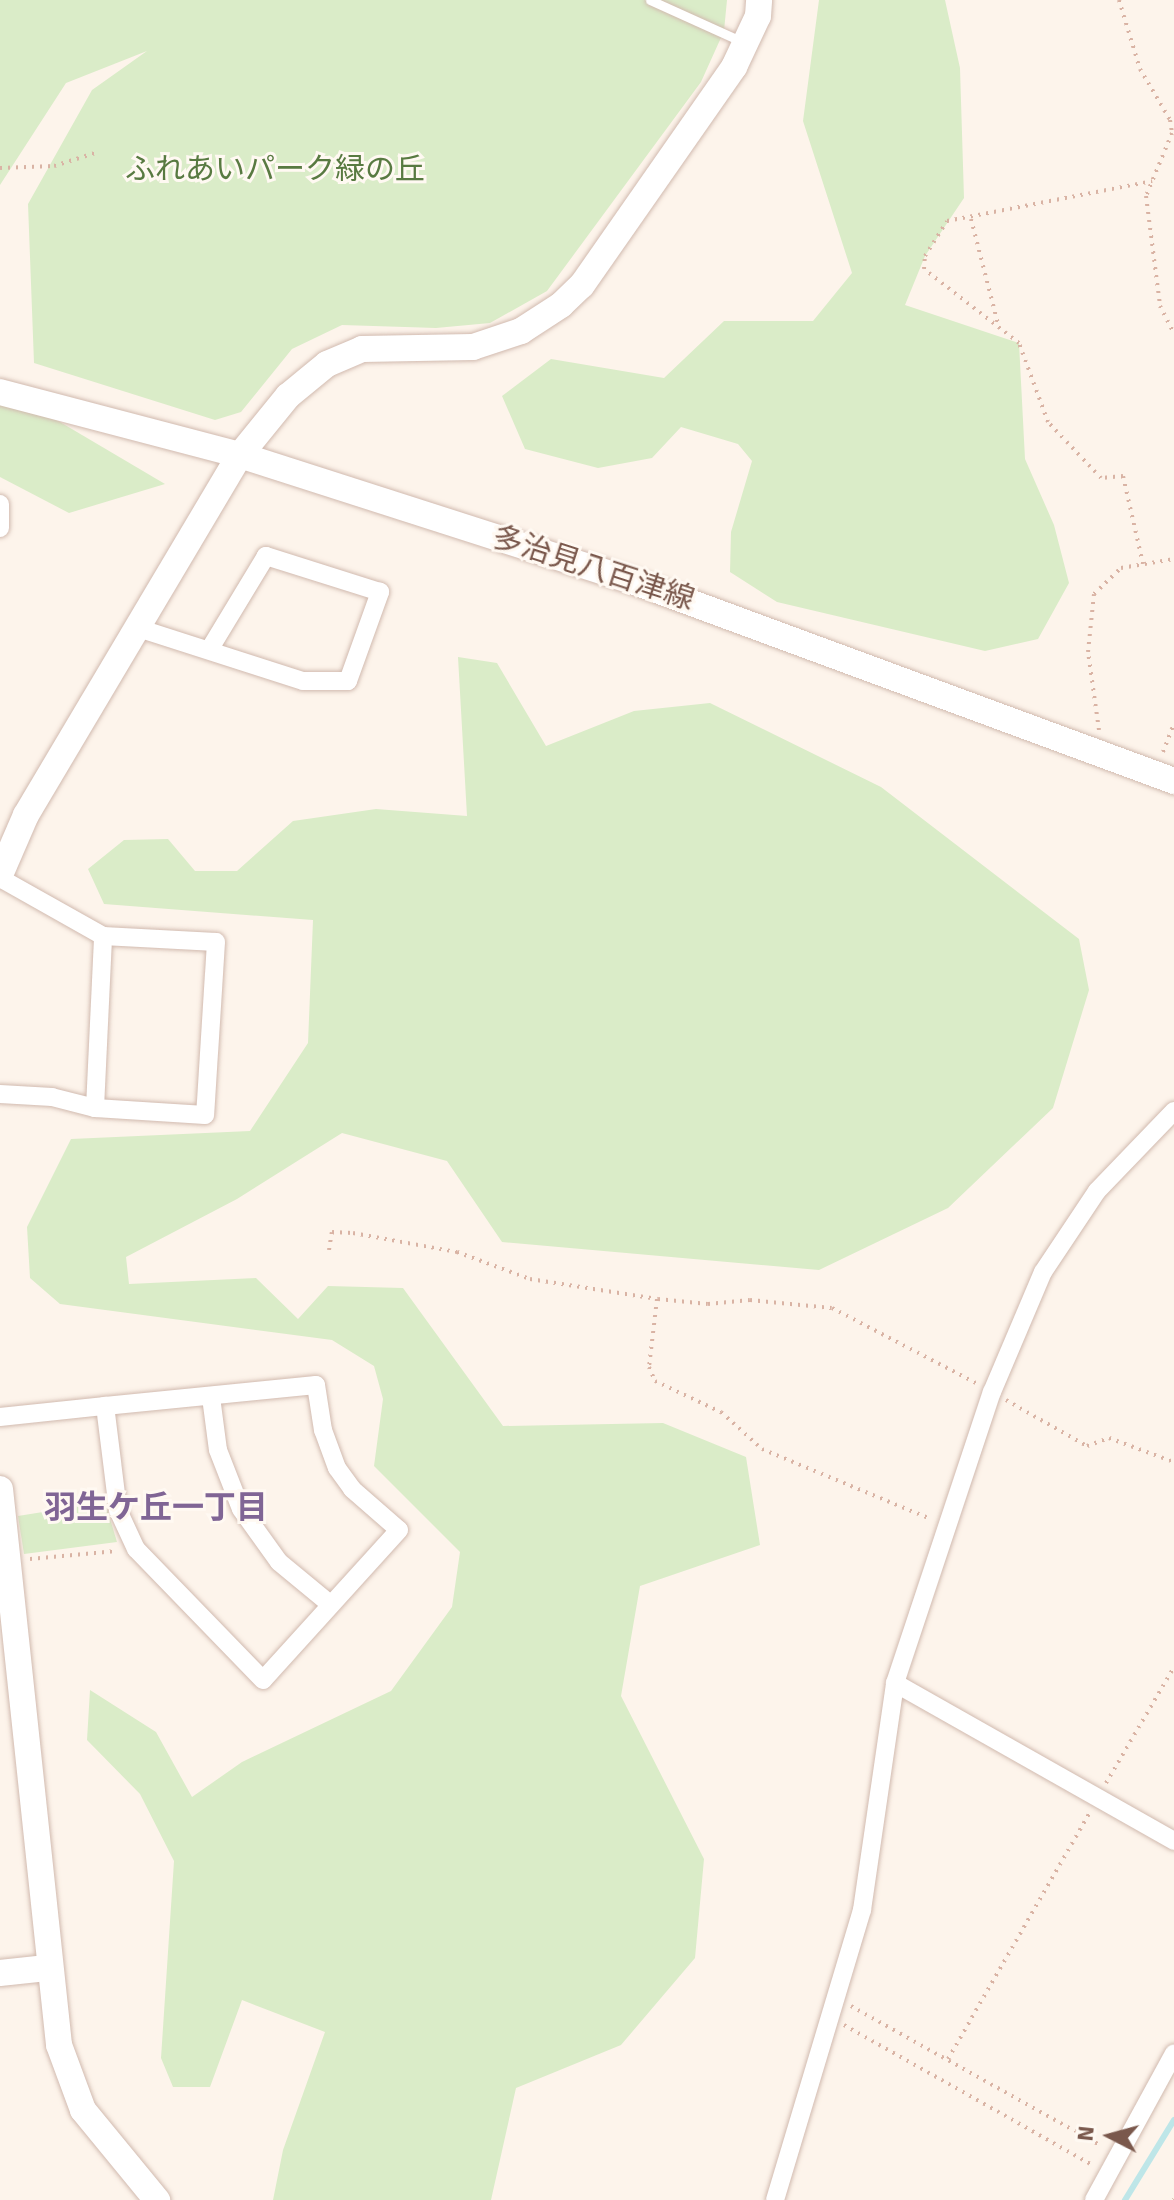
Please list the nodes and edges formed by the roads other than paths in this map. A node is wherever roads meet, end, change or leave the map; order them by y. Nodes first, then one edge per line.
1 (650, 0) edge
2 (759, 0) edge
3 (746, 43) junction
4 (0, 392) edge
5 (240, 455) junction
6 (0, 504) edge
7 (0, 528) edge
8 (141, 629) junction
9 (209, 650) junction
10 (1165, 778) edge
11 (0, 876) edge
12 (103, 936) junction
13 (0, 1094) edge
14 (95, 1108) junction
15 (1172, 1115) edge
16 (211, 1397) junction
17 (105, 1406) junction
18 (0, 1417) edge
19 (0, 1489) edge
20 (330, 1604) junction
21 (895, 1683) junction
22 (1174, 1841) edge
23 (47, 1968) junction
24 (0, 1973) edge
25 (1174, 2053) edge
26 (157, 2200) edge
27 (775, 2200) edge
28 (1094, 2200) edge

1 - 3 lane
2 - 3 street
3 - 5 street
4 - 5 street, 多治見八百津線
5 - 8 street
5 - 10 street, 多治見八百津線
6 - 7 street
8 - 9 street
8 - 11 street
9 - 9 street
11 - 12 street
12 - 14 street
12 - 14 street
13 - 14 street
15 - 21 street
16 - 17 street
16 - 20 street
16 - 20 street
17 - 18 street
17 - 20 street
19 - 23 street
21 - 22 street
21 - 27 street
23 - 24 street
23 - 26 street
25 - 28 street

